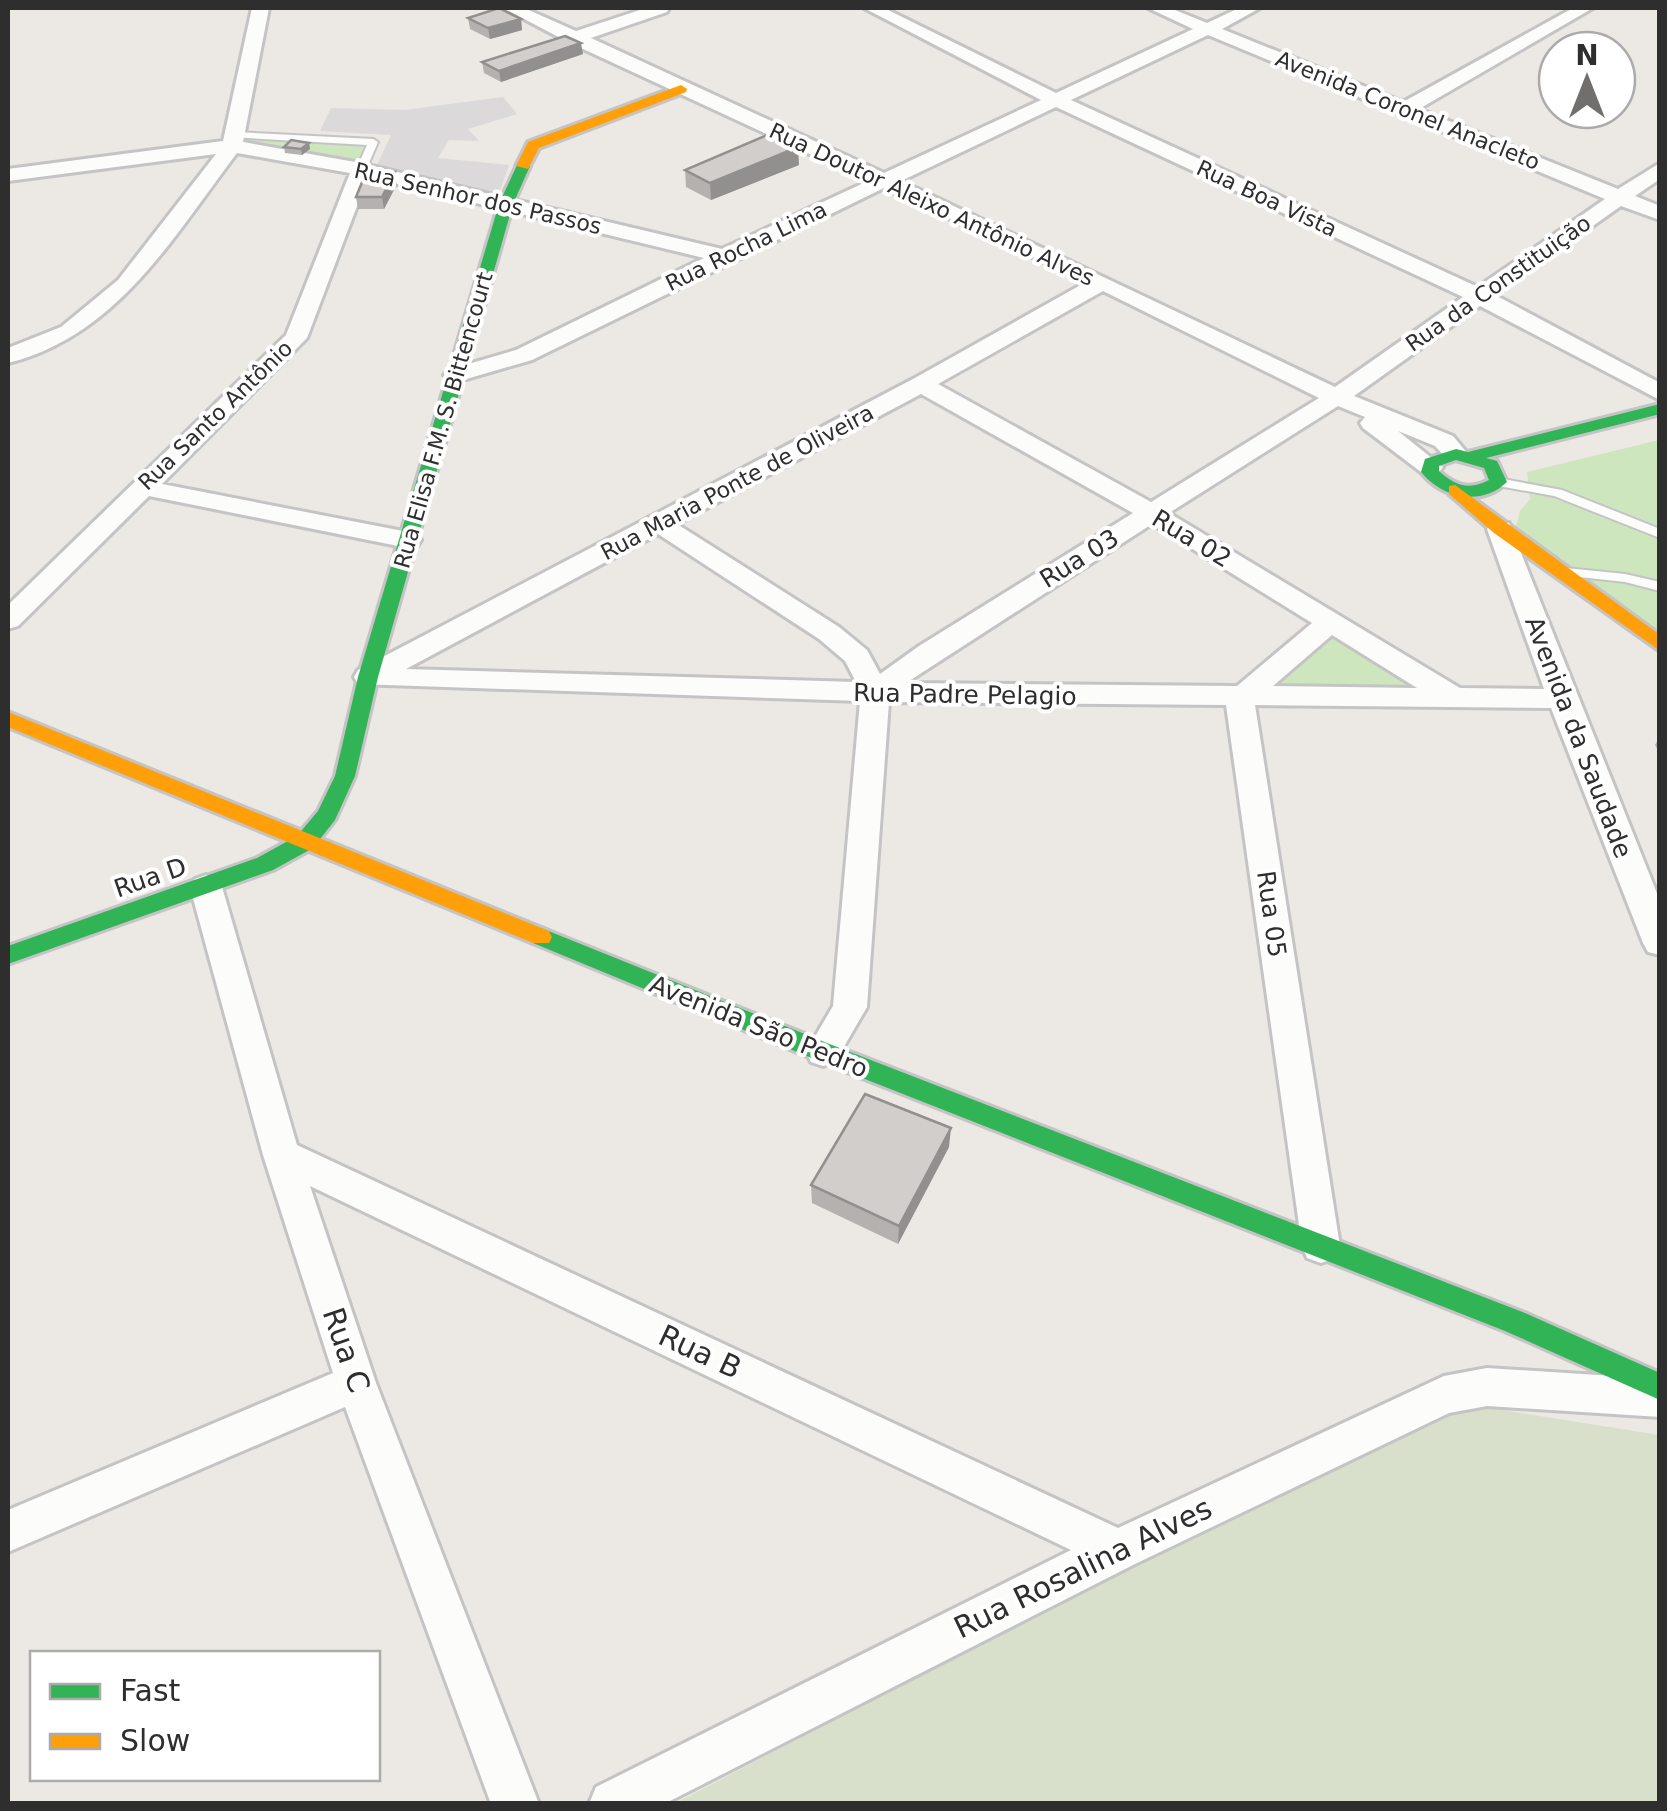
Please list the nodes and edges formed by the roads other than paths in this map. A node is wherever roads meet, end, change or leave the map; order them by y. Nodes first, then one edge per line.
1 (260, 8) edge
2 (511, 8) edge
3 (661, 8) edge
4 (872, 8) edge
5 (1156, 8) edge
6 (1252, 8) edge
7 (1586, 8) edge
8 (1207, 28) junction
9 (574, 38) junction
10 (681, 90) junction
11 (1056, 100) junction
12 (1407, 108) junction
13 (233, 141) junction
14 (1660, 169) edge
15 (361, 170) junction
16 (8, 175) edge
17 (882, 181) junction
18 (1618, 198) junction
19 (506, 204) junction
20 (1660, 214) edge
21 (724, 256) junction
22 (1103, 282) junction
23 (1481, 297) junction
24 (69, 332) junction
25 (8, 356) edge
26 (456, 375) junction
27 (8, 382) edge
28 (922, 384) junction
29 (1660, 393) edge
30 (1344, 399) junction
31 (1660, 409) edge
32 (1660, 430) edge
33 (1465, 455) junction
34 (1430, 467) junction
35 (1496, 481) junction
36 (140, 487) junction
37 (1455, 490) junction
38 (1150, 512) junction
39 (658, 523) junction
40 (1500, 529) junction
41 (1660, 534) edge
42 (408, 540) junction
43 (1561, 572) junction
44 (1660, 587) edge
45 (8, 620) edge
46 (1330, 622) junction
47 (1660, 645) edge
48 (368, 677) junction
49 (875, 692) junction
50 (1240, 699) junction
51 (1458, 700) junction
52 (1562, 700) junction
53 (8, 719) edge
54 (305, 842) junction
55 (206, 887) junction
56 (1660, 943) edge
57 (8, 955) edge
58 (824, 1052) junction
59 (281, 1155) junction
60 (1321, 1246) junction
61 (1515, 1322) junction
62 (356, 1383) junction
63 (1660, 1386) edge
64 (1569, 1389) junction
65 (1660, 1398) edge
66 (8, 1531) edge
67 (1118, 1550) junction
68 (515, 1804) edge
69 (613, 1804) edge

1 - 13 street
2 - 9 street, Rua Doutor Aleixo Antônio Alves
3 - 9 street
4 - 11 street, Rua Boa Vista
5 - 8 street, Avenida Coronel Anacleto
6 - 8 street, Rua Rocha Lima
7 - 12 street
8 - 11 street, Rua Rocha Lima
8 - 12 street, Avenida Coronel Anacleto
9 - 10 street, Rua Doutor Aleixo Antônio Alves
10 - 17 street, Rua Doutor Aleixo Antônio Alves
10 - 19 street, Rua Elisa F.M. S. Bittencourt
11 - 17 street, Rua Rocha Lima
11 - 23 street, Rua Boa Vista
12 - 18 street, Avenida Coronel Anacleto
13 - 15 street, Rua Senhor dos Passos
13 - 15 lane
13 - 16 street, Rua Senhor dos Passos
13 - 24 street
14 - 18 street, Rua da Constituição
15 - 19 street, Rua Senhor dos Passos
15 - 36 street, Rua Santo Antônio
17 - 21 street, Rua Rocha Lima
17 - 22 street, Rua Doutor Aleixo Antônio Alves
18 - 20 street, Avenida Coronel Anacleto
18 - 23 street, Rua da Constituição
19 - 21 street, Rua Senhor dos Passos
19 - 26 street, Rua Elisa F.M. S. Bittencourt
21 - 26 street, Rua Rocha Lima
22 - 28 street, Rua Maria Ponte de Oliveira
22 - 30 street, Rua Doutor Aleixo Antônio Alves
23 - 29 street, Rua Boa Vista
23 - 30 street, Rua da Constituição
24 - 25 street
24 - 27 street
26 - 42 street, Rua Elisa F.M. S. Bittencourt
28 - 38 street, Rua 02
28 - 39 street, Rua Maria Ponte de Oliveira
30 - 33 street, Rua Doutor Aleixo Antônio Alves
30 - 34 street, Rua Doutor Aleixo Antônio Alves
30 - 38 street, Rua 03
31 - 33 street
32 - 35 street
33 - 34 street
33 - 35 street
34 - 37 street
35 - 37 street
35 - 40 street
35 - 41 lane
36 - 42 street
36 - 45 street, Rua Santo Antônio
37 - 40 street
38 - 46 street, Rua 02
38 - 49 street, Rua 03
39 - 48 street, Rua Maria Ponte de Oliveira
39 - 49 street
40 - 43 street
40 - 52 street, Avenida da Saudade
42 - 48 street, Rua Elisa F.M. S. Bittencourt
43 - 44 lane
43 - 47 street
46 - 50 street
46 - 51 street, Rua 02
48 - 49 street, Rua Padre Pelagio
48 - 54 street, Rua Elisa F.M. S. Bittencourt
49 - 50 street, Rua Padre Pelagio
49 - 58 street
50 - 51 street, Rua Padre Pelagio
50 - 60 street, Rua 05
51 - 52 street, Rua Padre Pelagio
52 - 56 street, Avenida da Saudade
53 - 54 street, Avenida São Pedro
54 - 55 street, Rua D
54 - 58 street, Avenida São Pedro
55 - 57 street, Rua D
55 - 59 street, Rua C
58 - 60 street, Avenida São Pedro
59 - 62 street, Rua C
59 - 67 street, Rua B
60 - 61 street, Avenida São Pedro
61 - 63 street, Avenida São Pedro
61 - 64 street, Avenida São Pedro
62 - 66 street
62 - 68 street, Rua C
64 - 65 street
64 - 67 street, Rua Rosalina Alves
67 - 69 street, Rua Rosalina Alves

